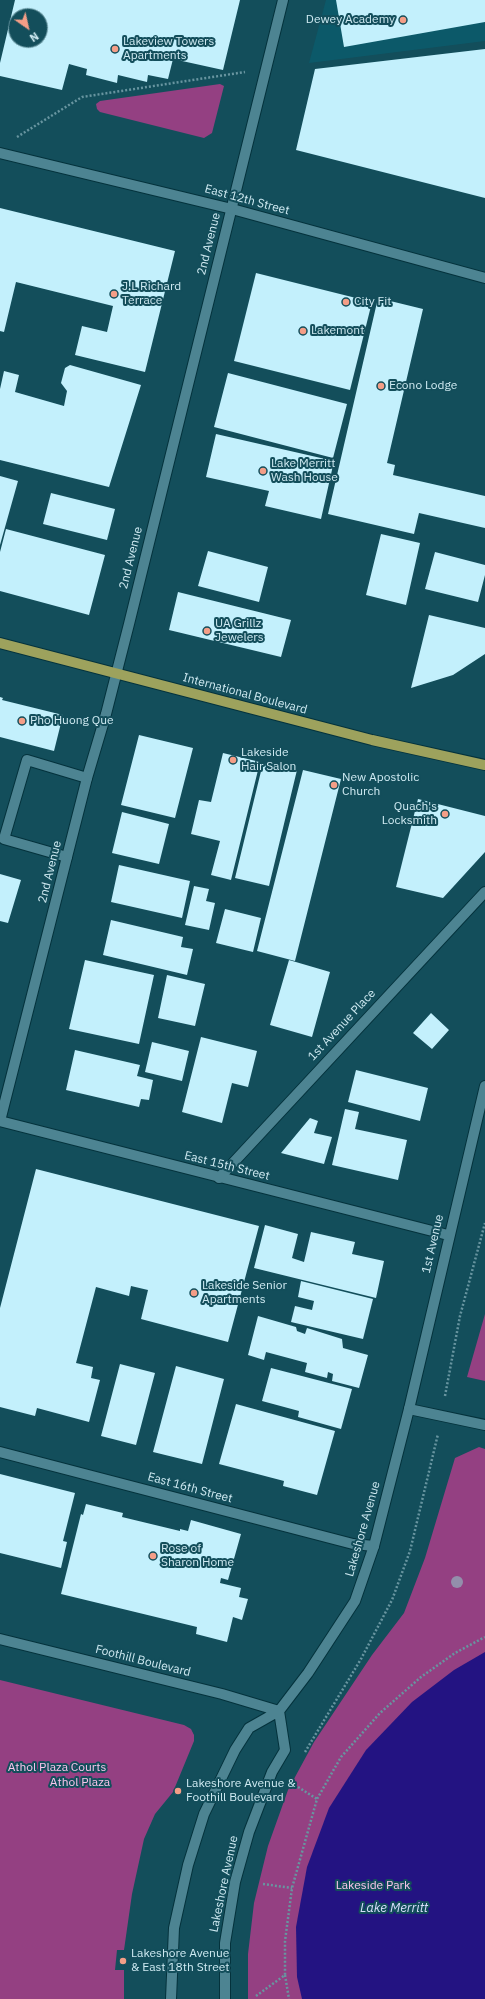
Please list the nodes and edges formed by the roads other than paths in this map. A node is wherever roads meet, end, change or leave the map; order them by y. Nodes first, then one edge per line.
1 (283, 0) edge
2 (0, 153) edge
3 (232, 209) junction
4 (485, 278) edge
5 (0, 643) edge
6 (116, 673) junction
7 (485, 765) edge
8 (87, 778) junction
9 (67, 857) junction
10 (485, 892) edge
11 (485, 1086) edge
12 (0, 1121) edge
13 (219, 1178) junction
14 (448, 1235) junction
15 (409, 1409) junction
16 (485, 1425) edge
17 (0, 1452) edge
18 (374, 1546) junction
19 (0, 1639) edge
20 (280, 1711) junction
21 (171, 1999) edge
22 (225, 1999) edge

1 - 3 main road, 2nd Avenue
2 - 3 main road, East 12th Street
3 - 4 main road, East 12th Street
3 - 6 main road, 2nd Avenue
5 - 6 main road, International Boulevard
6 - 7 main road, International Boulevard
6 - 8 main road, 2nd Avenue
8 - 9 main road, 2nd Avenue
8 - 9 main road
9 - 12 main road, 2nd Avenue
10 - 13 main road, 1st Avenue Place
11 - 14 main road, 1st Avenue
12 - 13 main road, East 15th Street
13 - 14 main road, East 15th Street
14 - 15 main road, 1st Avenue
15 - 16 main road
15 - 18 main road, Lakeshore Avenue
17 - 18 main road, East 16th Street
18 - 20 main road, Lakeshore Avenue
19 - 20 main road, Foothill Boulevard
20 - 21 main road, Lakeshore Avenue
20 - 22 main road, Lakeshore Avenue

